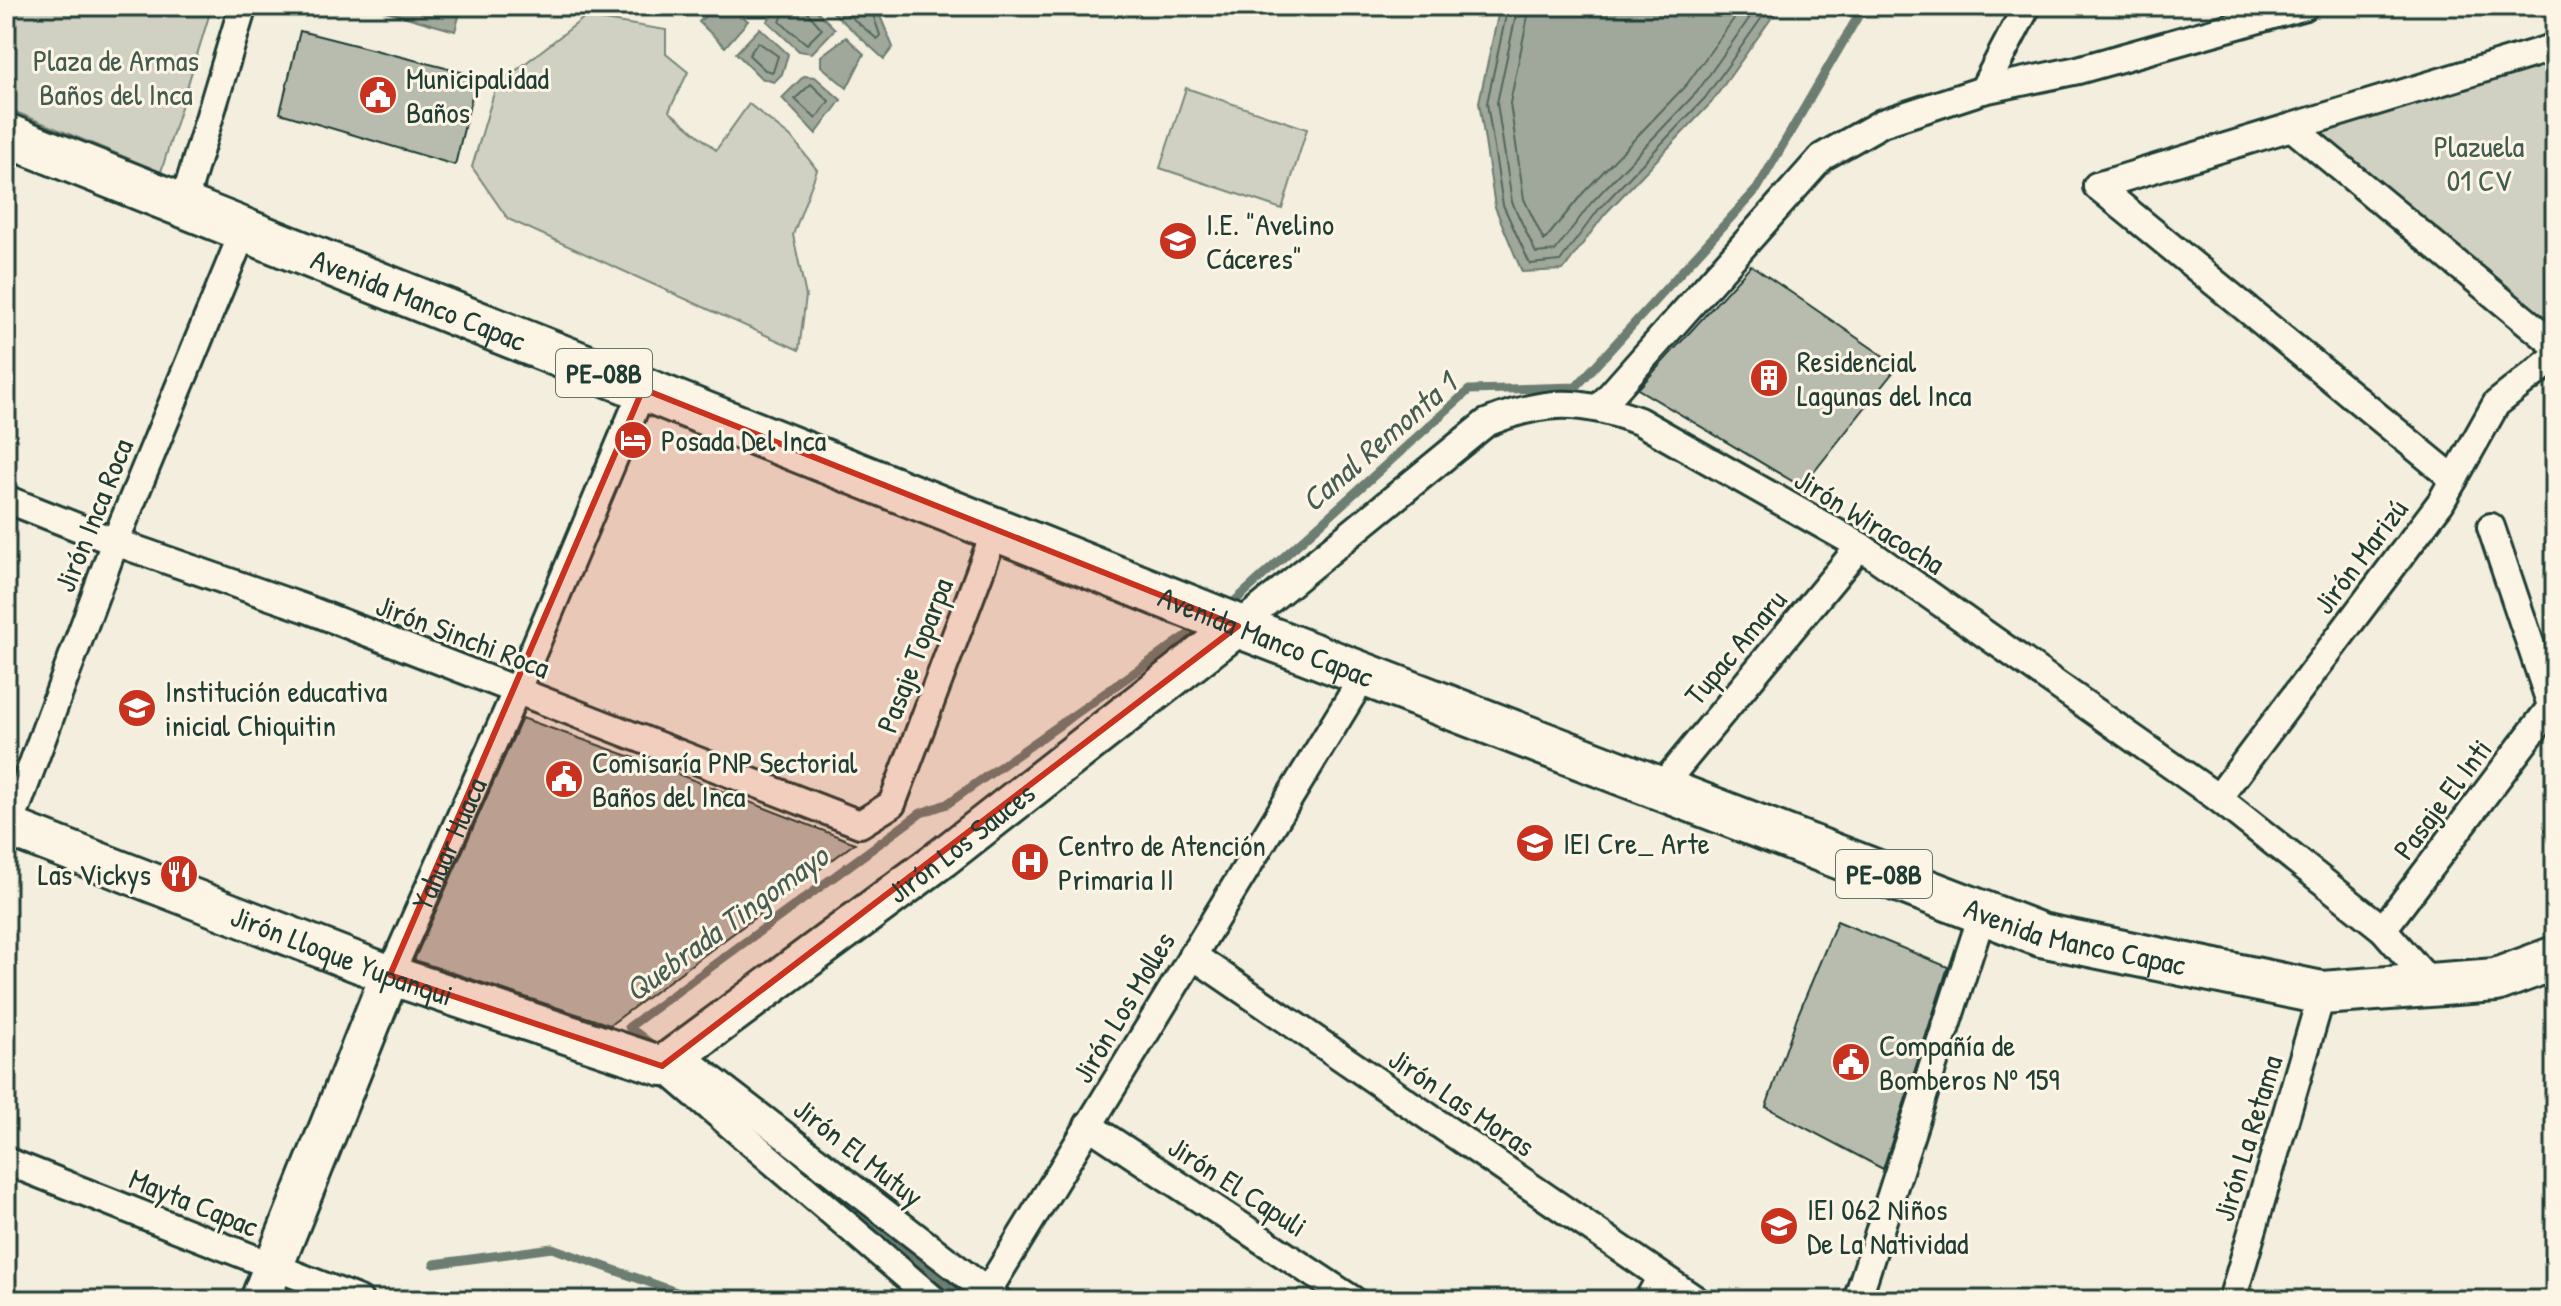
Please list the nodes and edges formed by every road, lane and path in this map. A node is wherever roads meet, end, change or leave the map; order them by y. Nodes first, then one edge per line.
1 (243, 6) edge
2 (2027, 6) edge
3 (2305, 6) edge
4 (2555, 47) edge
5 (1983, 90) junction
6 (2294, 129) junction
7 (6, 135) edge
8 (183, 205) junction
9 (244, 230) junction
10 (2555, 345) edge
11 (2555, 357) edge
12 (643, 389) junction
13 (1600, 407) junction
14 (2454, 479) junction
15 (6, 499) edge
16 (2491, 527) dead end
17 (996, 529) junction
18 (115, 542) junction
19 (1860, 546) junction
20 (1221, 619) junction
21 (1365, 674) junction
22 (516, 692) junction
23 (2553, 712) edge
24 (1660, 788) junction
25 (2218, 798) junction
26 (892, 804) joint
27 (7, 830) edge
28 (1983, 912) junction
29 (2383, 929) junction
30 (1192, 955) junction
31 (2555, 958) edge
32 (390, 975) junction
33 (2432, 985) junction
34 (2322, 993) junction
35 (671, 1061) junction
36 (1088, 1125) junction
37 (6, 1161) edge
38 (1661, 1277) junction
39 (266, 1284) edge
40 (992, 1296) edge
41 (359, 1300) edge
42 (934, 1300) edge
43 (1353, 1300) edge
44 (1648, 1300) edge
45 (1696, 1300) edge
46 (1857, 1300) edge
47 (2232, 1300) edge

1 - 8 street
2 - 5 street
3 - 5 street
4 - 6 street
5 - 13 street
6 - 10 street
6 - 14 street
7 - 8 main road, Avenida Manco Capac / PE-08B
8 - 9 main road, Avenida Manco Capac / PE-08B
9 - 12 main road, Avenida Manco Capac / PE-08B
9 - 18 street, Jirón Inca Roca
11 - 14 street, Jirón Marizú
12 - 17 main road, Avenida Manco Capac / PE-08B
12 - 22 street, Yahuar Huaca
13 - 19 street, Jirón Wiracocha
13 - 20 street, Jirón Wiracocha
14 - 25 street, Jirón Marizú
15 - 18 street, Jirón Sinchi Roca
16 - 23 street
17 - 20 main road, Avenida Manco Capac / PE-08B
17 - 26 street, Pasaje Toparpa
18 - 22 street, Jirón Sinchi Roca
18 - 27 street, Jirón Inca Roca
19 - 24 street, Tupac Amaru
19 - 25 street, Jirón Wiracocha
20 - 21 main road, Avenida Manco Capac / PE-08B
20 - 35 street, Jirón Los Sauces
21 - 24 main road, Avenida Manco Capac / PE-08B
21 - 30 street, Jirón Los Molles
22 - 26 street, Jirón Sinchi Roca
22 - 32 street, Yahuar Huaca
23 - 29 street, Pasaje El Inti
24 - 28 main road, Avenida Manco Capac / PE-08B
25 - 29 street, Jirón Wiracocha
27 - 32 street, Jirón Lloque Yupanqui
28 - 34 main road, Avenida Manco Capac / PE-08B
28 - 46 street
29 - 33 street, Jirón Wiracocha
30 - 36 street, Jirón Los Molles
30 - 38 street, Jirón Las Moras
31 - 33 main road, Avenida Manco Capac / PE-08B
32 - 35 street, Jirón Lloque Yupanqui
32 - 39 street, Yahuar Huaca
33 - 34 main road, Avenida Manco Capac / PE-08B
34 - 47 street, Jirón La Retama
35 - 40 street, Jirón El Mutuy
35 - 42 street
36 - 40 street, Jirón Los Molles
36 - 43 street, Jirón El Capuli
37 - 39 street, Mayta Capac
38 - 44 street
38 - 45 street, Jirón Las Moras
39 - 41 street, Mayta Capac

